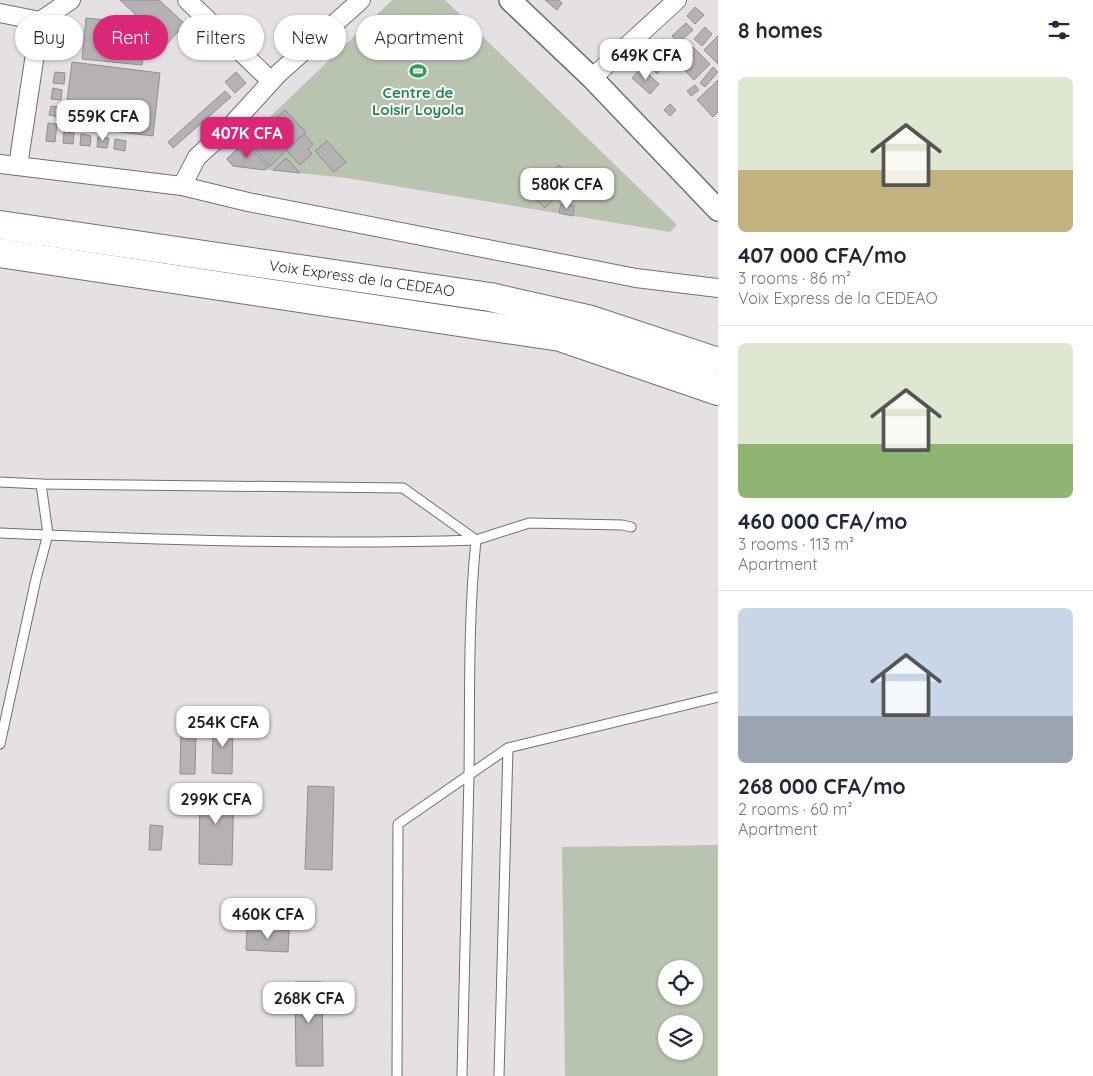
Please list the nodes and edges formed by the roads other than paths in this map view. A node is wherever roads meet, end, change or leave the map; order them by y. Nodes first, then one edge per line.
1 (71, 0) edge
2 (188, 0) edge
3 (361, 0) edge
4 (510, 0) edge
5 (677, 0) edge
6 (0, 13) edge
7 (49, 15) edge
8 (15, 16) edge
9 (34, 60) edge
10 (592, 78) junction
11 (271, 81) junction
12 (0, 164) edge
13 (18, 166) junction
14 (182, 186) junction
15 (718, 210) edge
16 (0, 225) edge
17 (0, 253) edge
18 (718, 288) edge
19 (718, 362) edge
20 (718, 390) edge
21 (0, 482) edge
22 (41, 484) junction
23 (631, 527) dead end
24 (0, 533) edge
25 (48, 534) junction
26 (476, 540) junction
27 (718, 697) edge
28 (0, 744) edge
29 (508, 748) junction
30 (468, 775) junction
31 (397, 1076) edge
32 (462, 1076) edge
33 (499, 1076) edge

1 - 7 street
2 - 11 street
3 - 11 street
4 - 10 street
5 - 10 street
6 - 8 street
9 - 13 street
10 - 15 street
11 - 14 street
12 - 13 street
13 - 14 street
14 - 18 street
16 - 19 main road, Voix Express de la CEDEAO
17 - 20 main road
21 - 22 lane
22 - 25 lane
22 - 26 lane
23 - 26 lane
24 - 25 lane
25 - 26 lane
25 - 28 lane
26 - 30 lane
27 - 29 lane
29 - 30 lane
29 - 33 lane
30 - 31 lane
30 - 32 lane

